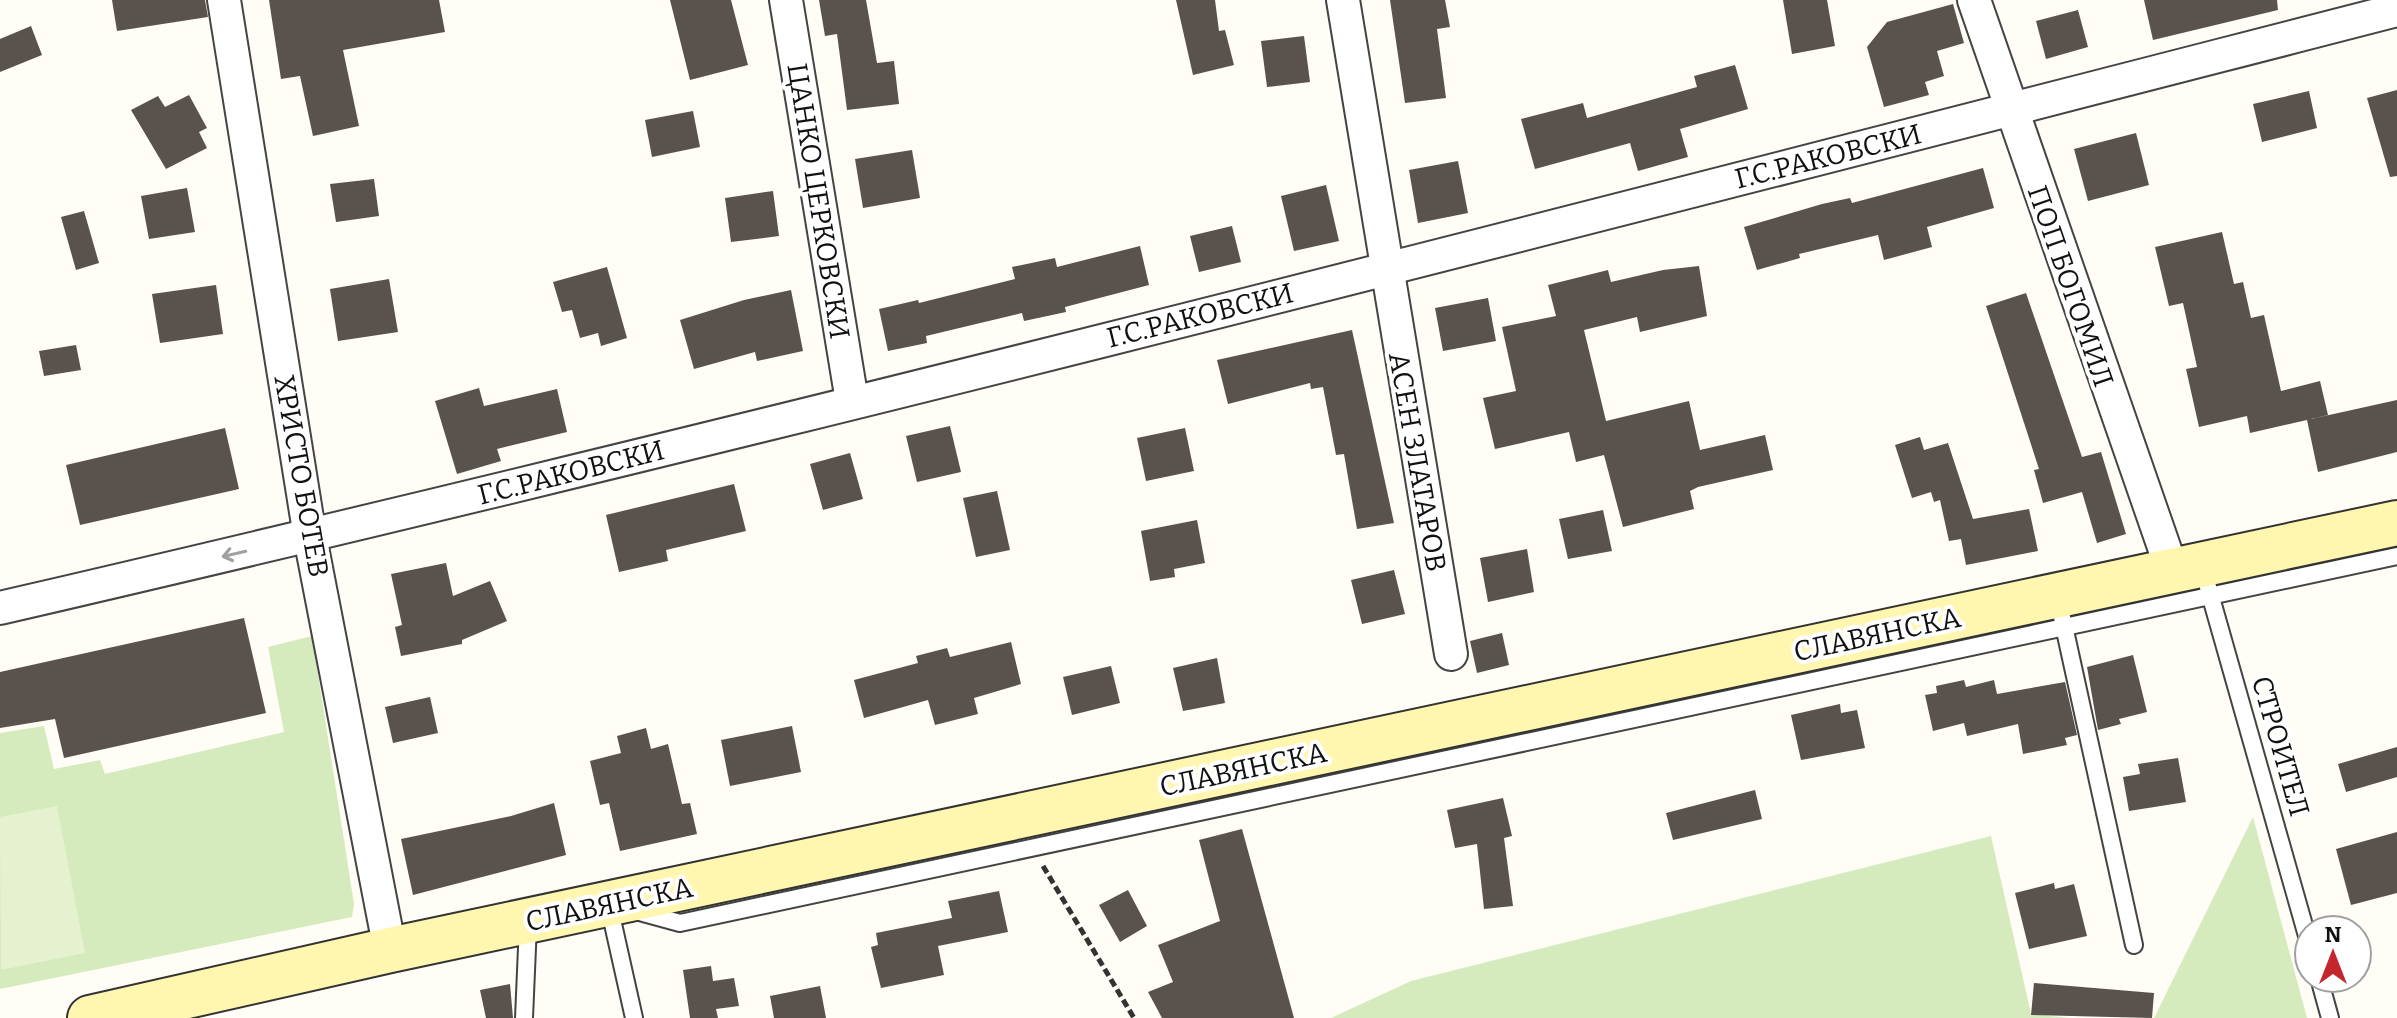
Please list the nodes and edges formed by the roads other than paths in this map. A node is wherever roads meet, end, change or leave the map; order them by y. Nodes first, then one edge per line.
1 (224, 0) edge
2 (786, 0) edge
3 (1343, 0) edge
4 (1974, 0) edge
5 (2397, 10) edge
6 (2009, 109) junction
7 (1385, 270) junction
8 (852, 401) junction
9 (2397, 523) edge
10 (310, 537) junction
11 (2397, 556) edge
12 (2195, 577) junction
13 (0, 608) edge
14 (2061, 611) junction
15 (1451, 654) dead end
16 (609, 904) junction
17 (2300, 914) edge
18 (528, 921) junction
19 (2134, 945) dead end
20 (390, 950) junction
21 (2323, 994) edge
22 (90, 1018) edge
23 (524, 1018) edge
24 (634, 1018) edge
25 (2330, 1018) edge

1 - 10 street, ХРИСТО БОТЕВ
2 - 8 street, ЦАНКО ЦЕРКОВСКИ
3 - 7 street, АСЕН ЗЛАТАРОВ
4 - 6 street, ПОП БОГОМИЛ
5 - 6 street, Г.С.РАКОВСКИ
6 - 7 street, Г.С.РАКОВСКИ
6 - 12 street, ПОП БОГОМИЛ
7 - 8 street, Г.С.РАКОВСКИ
7 - 15 street, АСЕН ЗЛАТАРОВ
8 - 10 street, Г.С.РАКОВСКИ
9 - 12 street, СЛАВЯНСКА
10 -> 13 street, Г.С.РАКОВСКИ
10 - 20 street, ХРИСТО БОТЕВ
11 - 12 lane
12 - 14 street, СЛАВЯНСКА
12 - 17 lane, СТРОИТЕЛ
14 - 16 street, СЛАВЯНСКА
14 - 16 lane
14 - 19 lane
16 - 18 street, СЛАВЯНСКА
16 - 24 lane
18 - 20 street, СЛАВЯНСКА
18 - 23 lane
20 - 22 street, СЛАВЯНСКА
21 - 25 lane

